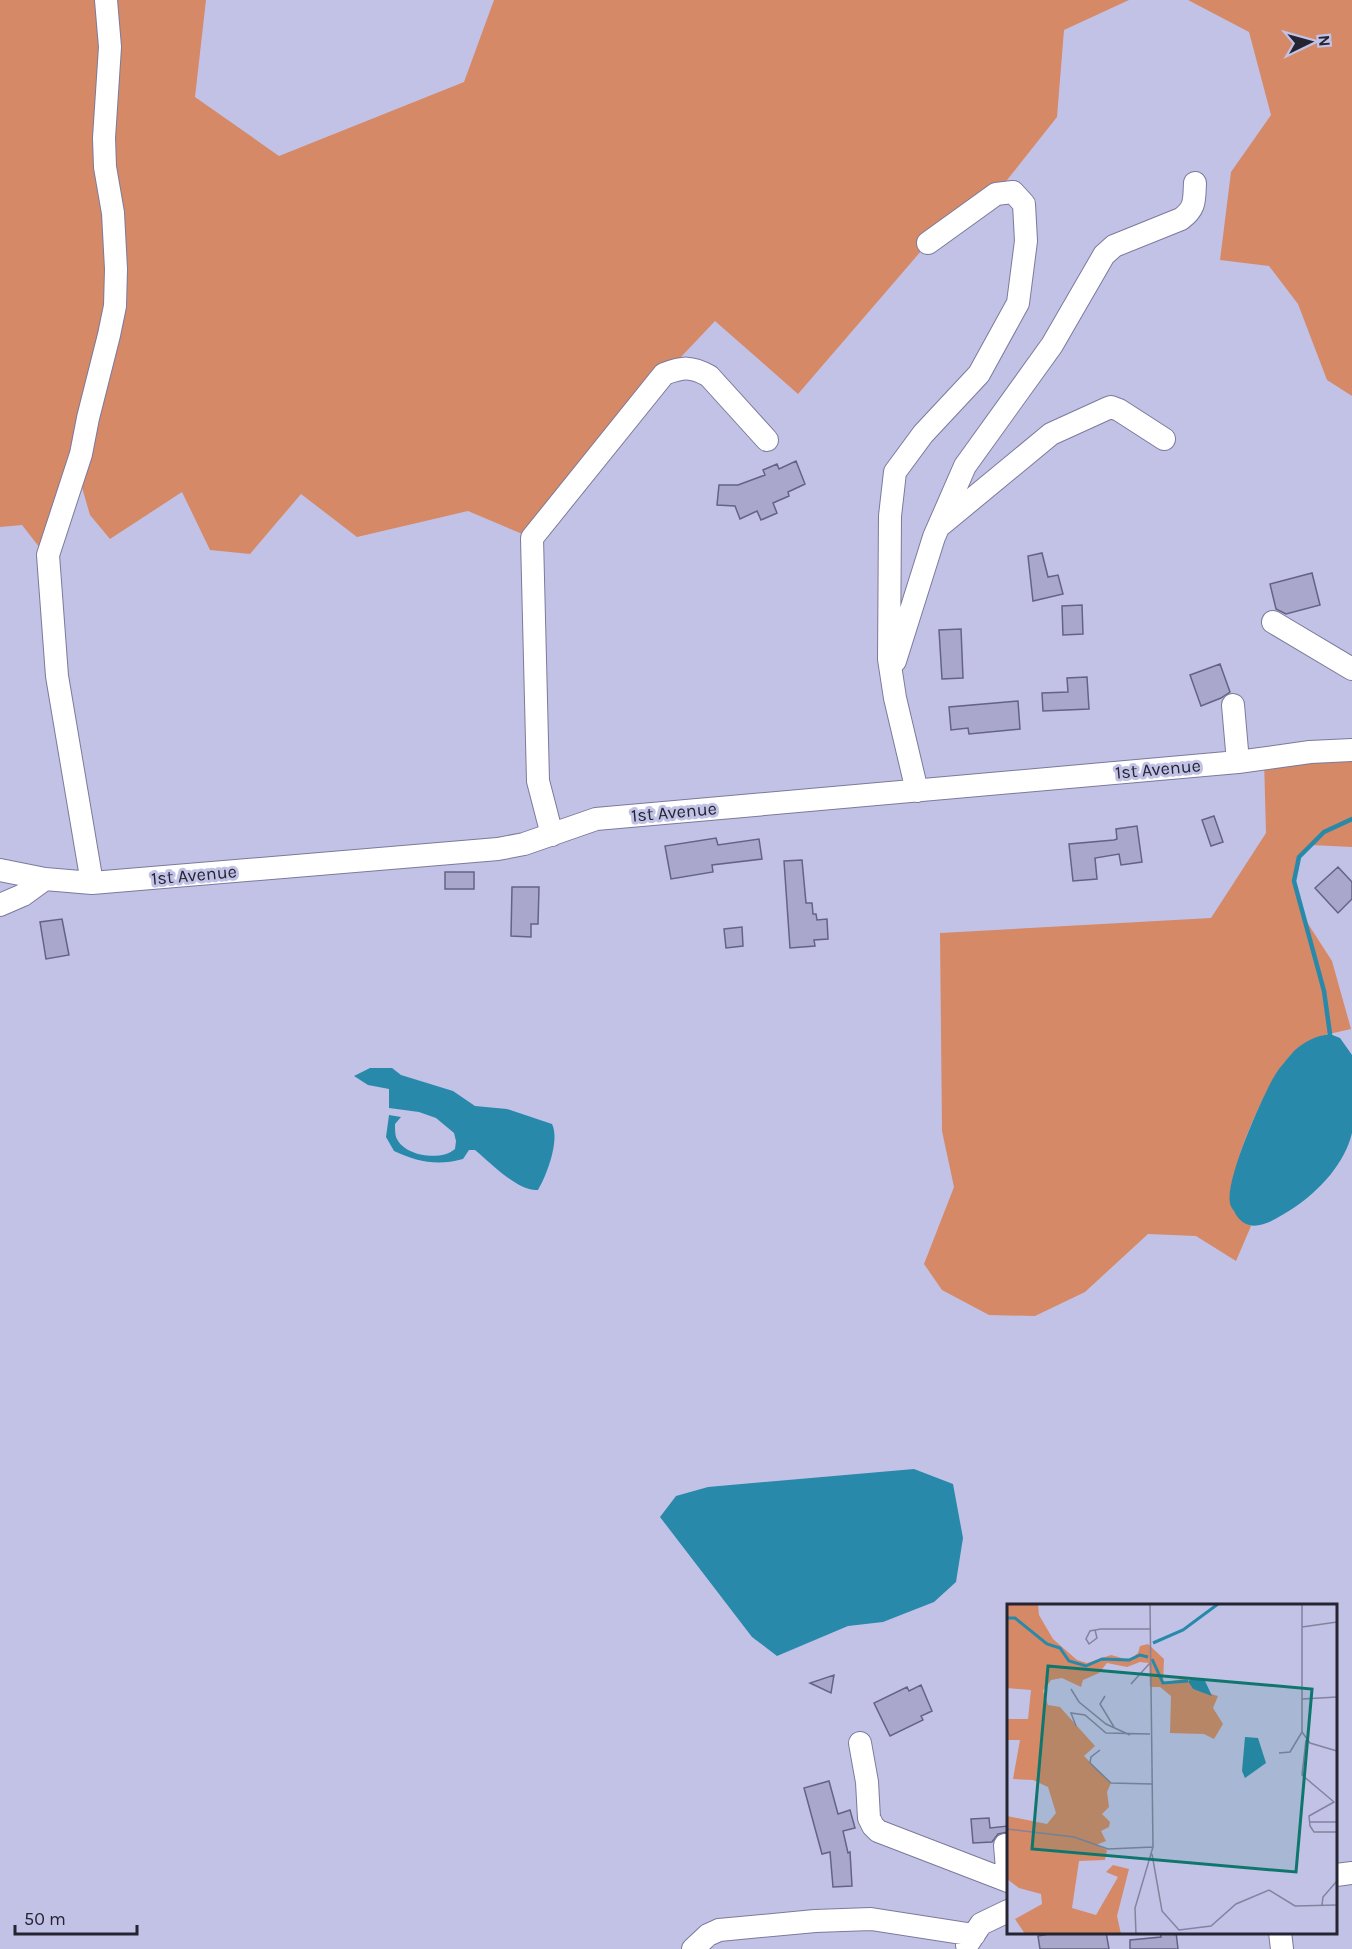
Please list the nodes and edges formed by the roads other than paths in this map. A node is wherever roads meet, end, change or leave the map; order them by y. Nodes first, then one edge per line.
1 (106, 0) edge
2 (1195, 183) dead end
3 (928, 243) dead end
4 (1164, 439) dead end
5 (767, 440) dead end
6 (938, 527) junction
7 (1274, 622) dead end
8 (1352, 669) edge
9 (891, 674) junction
10 (1233, 705) dead end
11 (1352, 750) edge
12 (1238, 762) junction
13 (917, 790) junction
14 (552, 835) junction
15 (0, 870) edge
16 (45, 879) junction
17 (92, 884) junction
18 (0, 905) edge
19 (860, 1743) dead end
20 (1005, 1845) dead end
21 (1007, 1869) edge
22 (1352, 1873) edge
23 (1337, 1875) edge
24 (1007, 1881) edge
25 (1007, 1911) edge
26 (1280, 1934) edge
27 (969, 1942) edge
28 (693, 1949) edge
29 (1282, 1949) edge

1 - 17 street
2 - 6 street
3 - 9 street
4 - 6 street
5 - 14 street
6 - 9 street
7 - 8 street
9 - 13 street
10 - 12 street
11 - 12 street, 1st Avenue
12 - 13 street, 1st Avenue
13 - 14 street, 1st Avenue
14 - 17 street, 1st Avenue
15 - 16 street, 1st Avenue
16 - 17 street, 1st Avenue
16 - 18 street
19 - 24 street
20 - 21 street
22 - 23 street
25 - 27 street
26 - 29 street
27 - 28 street

